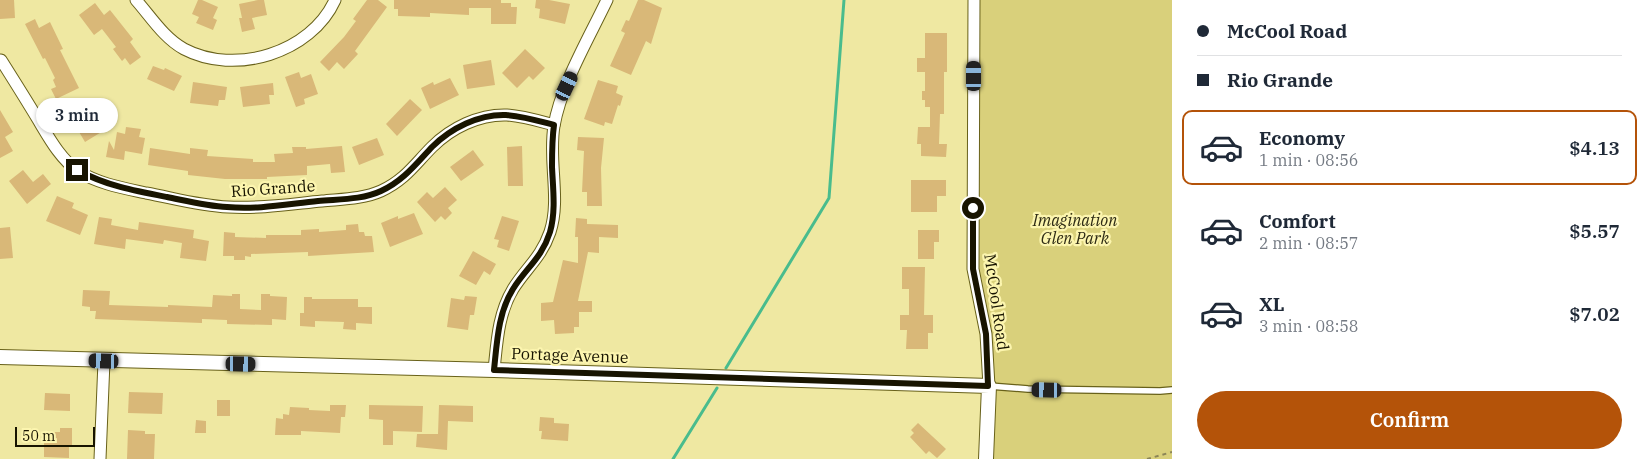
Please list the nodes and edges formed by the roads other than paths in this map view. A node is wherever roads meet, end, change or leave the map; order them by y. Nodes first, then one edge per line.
1 (136, 0) edge
2 (335, 0) edge
3 (607, 0) edge
4 (974, 0) edge
5 (0, 60) edge
6 (554, 125) junction
7 (0, 357) edge
8 (104, 361) junction
9 (494, 370) junction
10 (988, 386) junction
11 (1172, 390) edge
12 (100, 459) edge
13 (986, 459) edge

1 - 2 street
3 - 6 street
4 - 10 street, McCool Road
5 - 6 street, Rio Grande
6 - 9 street
7 - 8 street, Portage Avenue
8 - 9 street, Portage Avenue
8 - 12 street
9 - 10 street, Portage Avenue
10 - 11 lane
10 - 13 street, McCool Road

